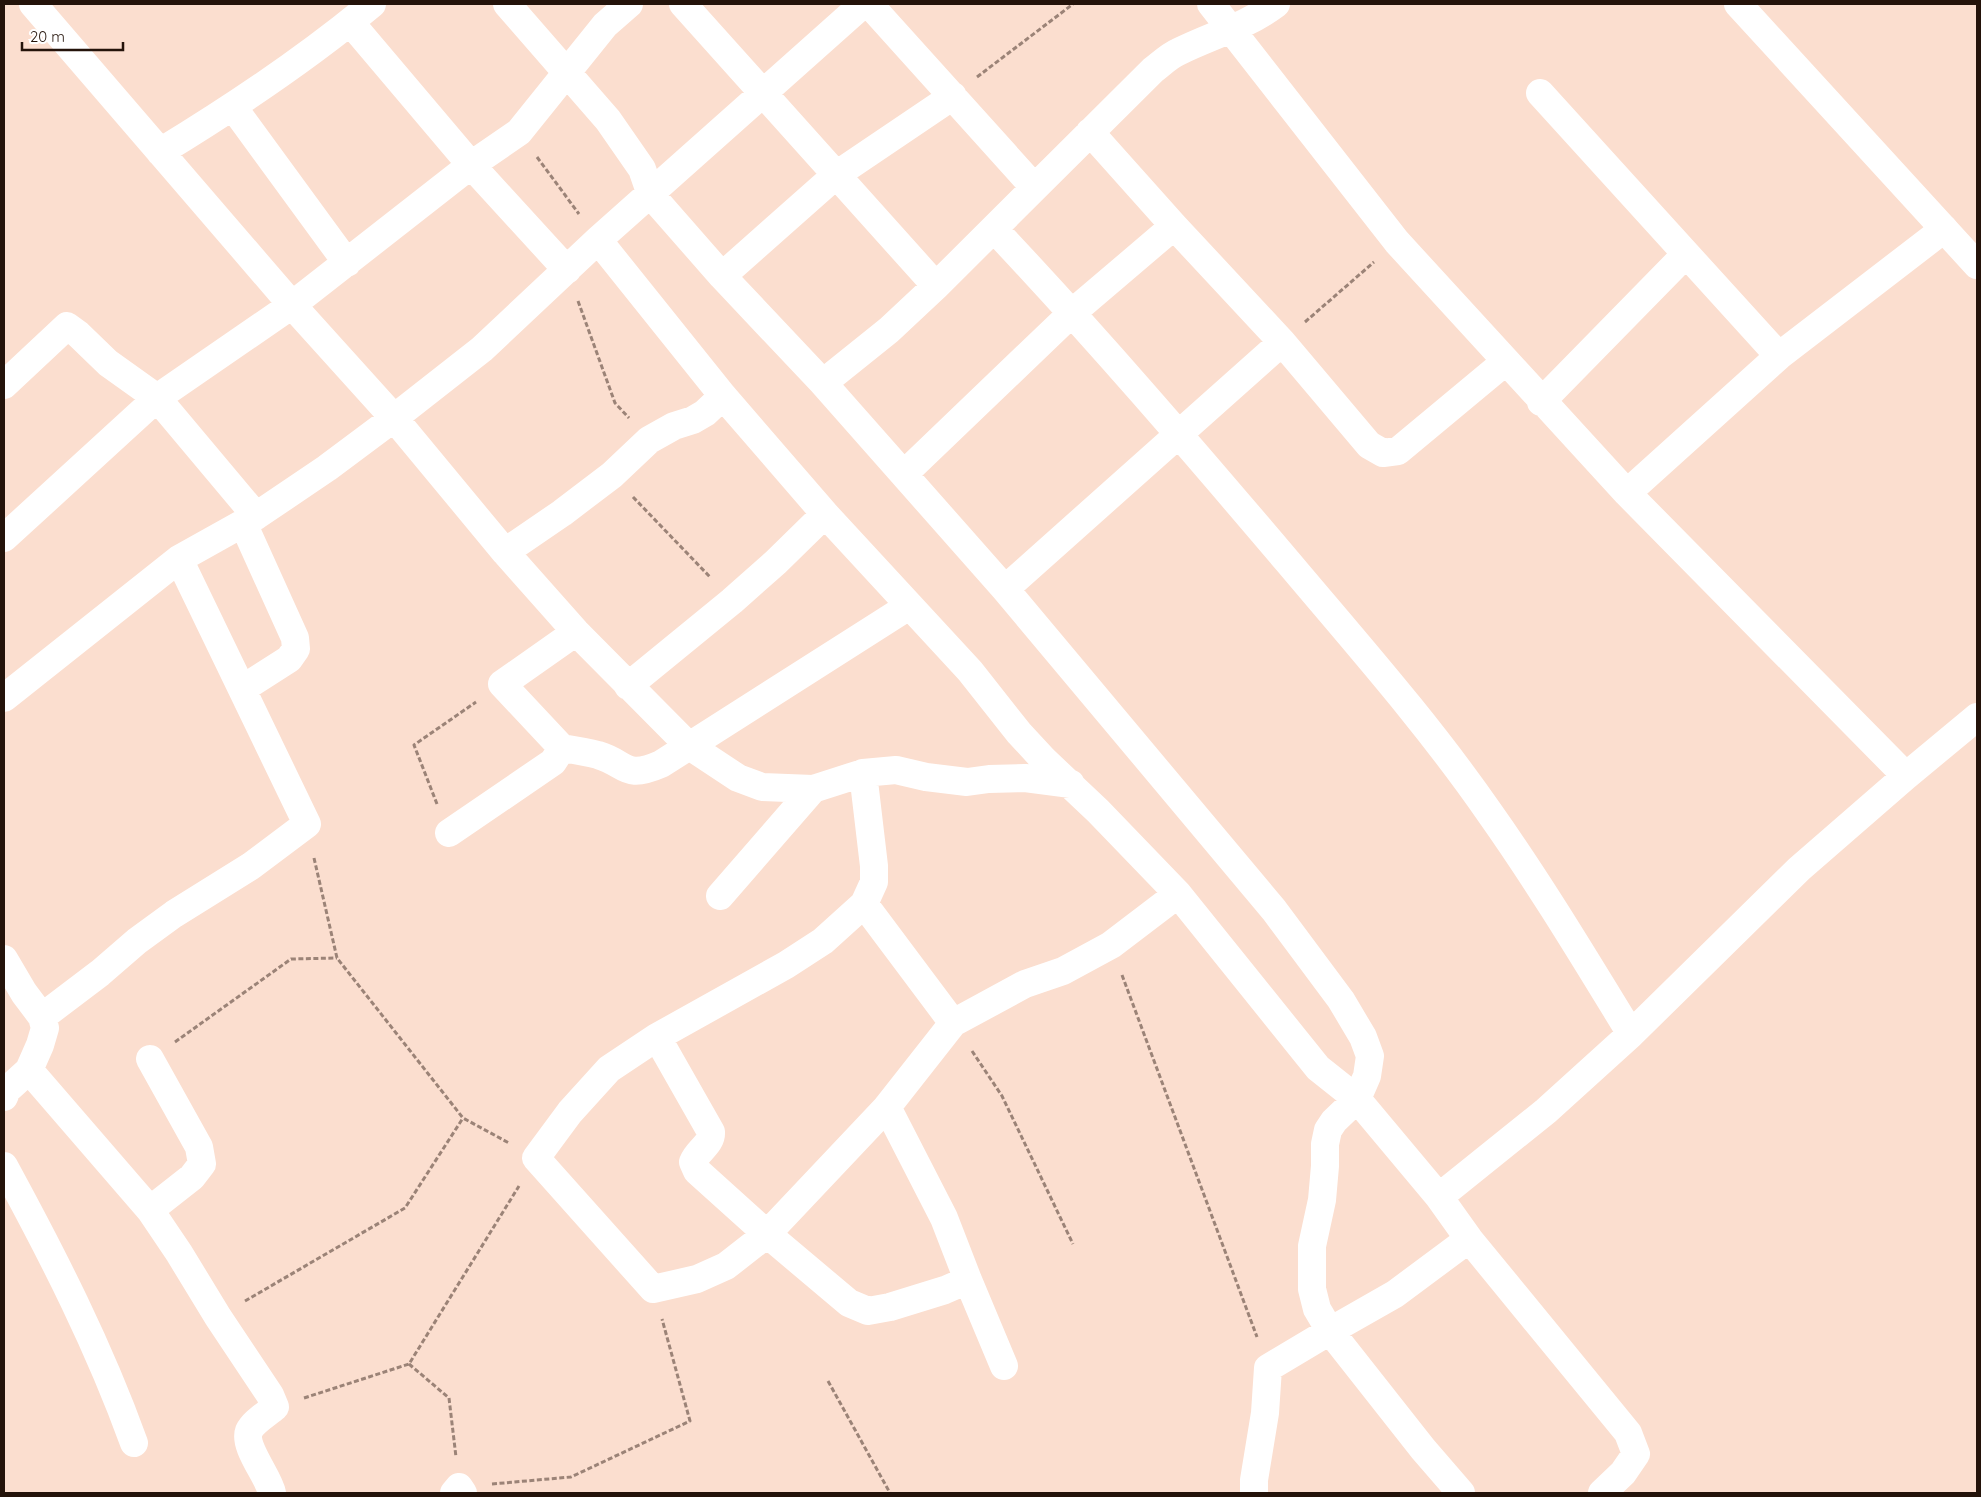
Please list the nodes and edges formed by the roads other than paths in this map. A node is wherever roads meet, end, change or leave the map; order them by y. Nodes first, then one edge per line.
1 (33, 4) edge
2 (372, 4) edge
3 (507, 4) edge
4 (629, 4) edge
5 (683, 4) edge
6 (863, 4) edge
7 (869, 4) edge
8 (1211, 4) edge
9 (1276, 4) edge
10 (1738, 4) edge
11 (350, 22) junction
12 (1233, 30) junction
13 (566, 73) junction
14 (764, 93) junction
15 (1540, 93) dead end
16 (953, 96) junction
17 (233, 107) junction
18 (1090, 132) junction
19 (160, 152) junction
20 (471, 165) junction
21 (836, 175) junction
22 (1034, 187) junction
23 (651, 195) junction
24 (1174, 226) junction
25 (994, 229) junction
26 (1944, 229) junction
27 (598, 240) junction
28 (1686, 254) junction
29 (347, 263) junction
30 (1977, 265) edge
31 (567, 270) junction
32 (722, 276) junction
33 (936, 286) junction
34 (292, 305) junction
35 (1073, 312) junction
36 (1282, 342) junction
37 (1779, 356) junction
38 (1505, 362) junction
39 (823, 383) junction
40 (4, 385) edge
41 (724, 396) junction
42 (157, 398) junction
43 (1542, 402) junction
44 (394, 418) junction
45 (1179, 434) junction
46 (904, 474) junction
47 (1627, 493) junction
48 (825, 514) junction
49 (250, 520) junction
50 (4, 538) edge
51 (505, 552) junction
52 (179, 559) junction
53 (1005, 589) junction
54 (909, 606) junction
55 (576, 632) junction
56 (628, 686) junction
57 (242, 689) junction
58 (4, 698) edge
59 (1977, 717) edge
60 (688, 745) junction
61 (562, 748) junction
62 (863, 773) junction
63 (1906, 776) junction
64 (1071, 784) junction
65 (813, 789) junction
66 (448, 833) road end
67 (1178, 894) junction
68 (720, 896) dead end
69 (864, 904) junction
70 (4, 959) edge
71 (42, 1017) junction
72 (953, 1023) junction
73 (1631, 1034) junction
74 (657, 1037) junction
75 (150, 1059) road end
76 (29, 1070) junction
77 (5, 1091) edge
78 (1357, 1099) junction
79 (887, 1107) junction
80 (4, 1166) edge
81 (1439, 1197) junction
82 (150, 1210) junction
83 (767, 1234) junction
84 (1469, 1239) junction
85 (968, 1280) junction
86 (1330, 1331) junction
87 (1004, 1366) dead end
88 (134, 1443) dead end
89 (272, 1493) edge
90 (1254, 1493) edge
91 (1461, 1493) edge
92 (1602, 1493) edge

1 - 19 street
2 - 11 street
3 - 13 street
4 - 13 street
5 - 14 street
6 - 14 street
7 - 16 street
8 - 12 street
9 - 12 street
10 - 26 street
11 - 17 street
11 - 20 street
12 - 18 street
12 - 38 street
13 - 20 street
13 - 23 street
14 - 21 street
14 - 23 street
15 - 28 street
16 - 21 street
16 - 22 street
17 - 19 street
17 - 29 street
18 - 22 street
18 - 24 street
19 - 34 street
20 - 29 street
20 - 31 street
21 - 32 street
21 - 33 street
22 - 25 street
23 - 27 street
23 - 32 street
24 - 35 street
24 - 36 street
25 - 33 street
25 - 35 street
26 - 30 street
26 - 37 street
27 - 31 street
27 - 41 street
28 - 37 street
28 - 43 street
29 - 34 street
31 - 44 street
32 - 39 street
33 - 39 street
34 - 42 street
34 - 44 street
35 - 45 street
35 - 46 street
36 - 38 street
36 - 45 street
37 - 47 street
38 - 43 street
39 - 46 street
40 - 42 street
41 - 48 street
41 - 51 street
42 - 49 street
42 - 50 street
43 - 47 street
44 - 49 street
44 - 51 street
45 - 53 street
45 - 73 street
46 - 53 street
47 - 63 street
48 - 54 street
48 - 56 street
49 - 52 street
49 - 57 street
51 - 55 street
52 - 57 street
52 - 58 street
53 - 78 street
54 - 60 street
54 - 64 street
55 - 56 street
55 - 61 street
56 - 60 street
57 - 71 street
59 - 63 street
60 - 61 street
60 - 65 street
61 - 66 street
62 - 64 street
62 - 65 street
62 - 69 street
63 - 73 street
64 - 67 street
65 - 68 street
67 - 72 street
67 - 78 street
69 - 72 street
69 - 74 street
70 - 71 street
71 - 76 street
72 - 79 street
73 - 81 street
74 - 83 street
74 - 83 street
75 - 82 street
76 - 77 street
76 - 82 street
78 - 81 street
78 - 86 street
79 - 83 street
79 - 85 street
80 - 88 street
81 - 84 street
82 - 89 street
83 - 85 street
84 - 86 street
84 - 92 street
85 - 87 street
86 - 90 street
86 - 91 street

